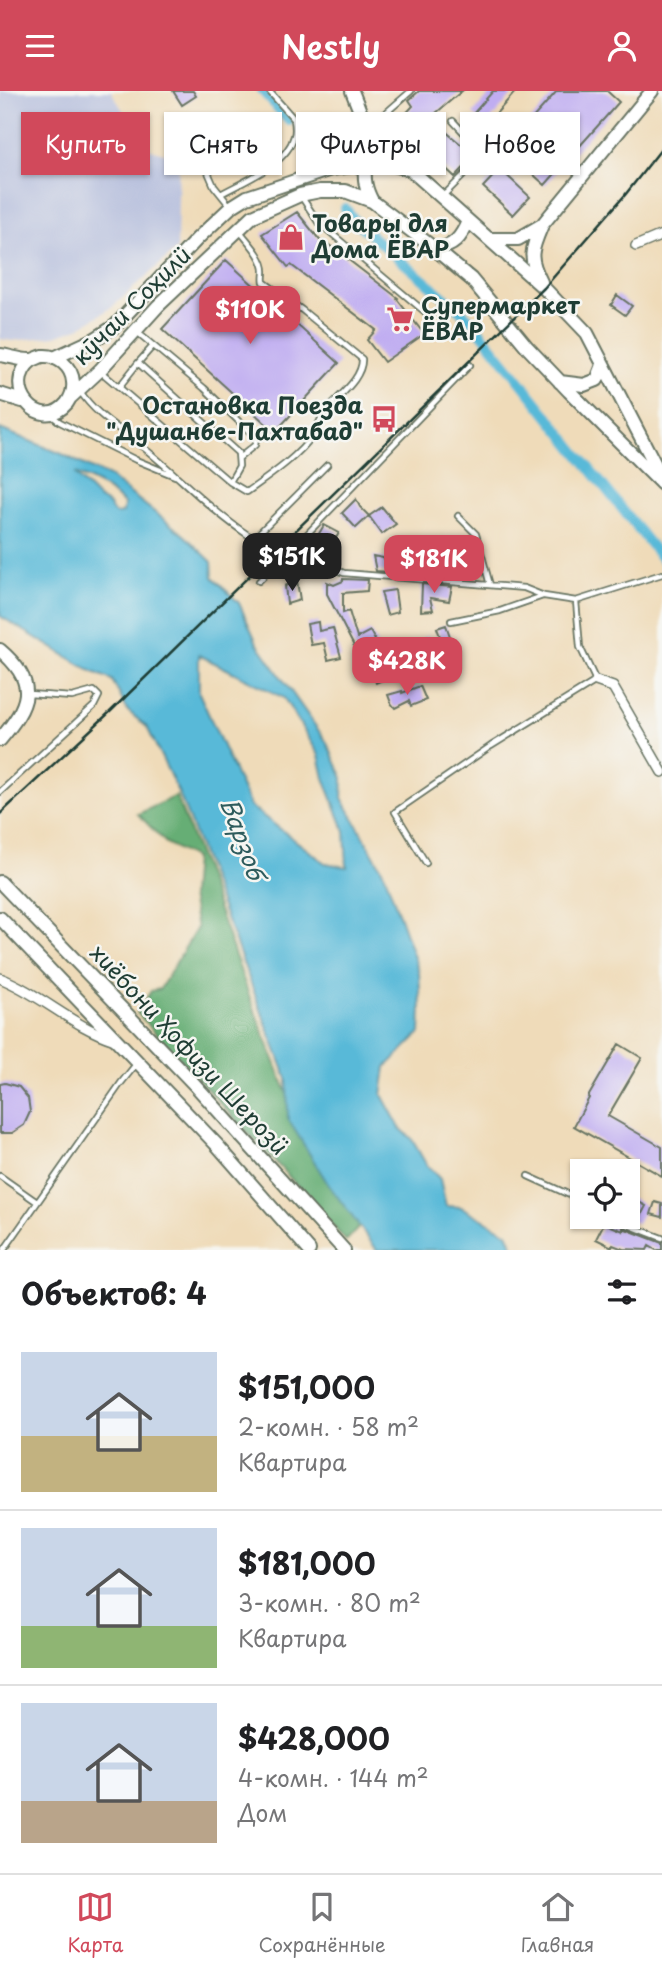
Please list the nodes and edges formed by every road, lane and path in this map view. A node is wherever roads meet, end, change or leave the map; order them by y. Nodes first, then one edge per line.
1 (269, 91) edge
2 (352, 91) edge
3 (411, 91) edge
4 (646, 93) edge
5 (362, 112) edge
6 (382, 112) edge
7 (453, 121) dead end
8 (209, 175) edge
9 (313, 175) edge
10 (364, 175) edge
11 (417, 175) edge
12 (221, 194) junction
13 (300, 195) junction
14 (442, 198) junction
15 (372, 201) junction
16 (231, 207) junction
17 (468, 221) junction
18 (542, 225) junction
19 (239, 230) junction
20 (662, 235) edge
21 (489, 239) junction
22 (636, 246) dead end
23 (435, 249) junction
24 (544, 288) junction
25 (431, 317) dead end
26 (137, 331) junction
27 (153, 346) junction
28 (0, 355) edge
29 (54, 358) junction
30 (32, 360) junction
31 (138, 363) junction
32 (470, 365) dead end
33 (603, 365) junction
34 (100, 370) junction
35 (560, 382) junction
36 (119, 387) junction
37 (75, 393) junction
38 (0, 394) edge
39 (22, 401) junction
40 (47, 413) junction
41 (239, 458) junction
42 (327, 465) dead end
43 (180, 478) junction
44 (662, 478) edge
45 (230, 482) junction
46 (662, 484) edge
47 (458, 516) dead end
48 (309, 532) junction
49 (662, 574) edge
50 (259, 581) dead end
51 (490, 585) junction
52 (544, 596) junction
53 (576, 601) junction
54 (451, 621) dead end
55 (0, 650) edge
56 (596, 681) junction
57 (26, 694) junction
58 (0, 740) edge
59 (662, 772) edge
60 (0, 792) edge
61 (426, 863) dead end
62 (0, 882) edge
63 (0, 918) edge
64 (0, 978) edge
65 (141, 1028) junction
66 (121, 1044) junction
67 (138, 1062) junction
68 (0, 1176) edge
69 (528, 1176) dead end
70 (570, 1195) edge
71 (37, 1202) junction
72 (638, 1229) edge
73 (662, 1238) edge
74 (4, 1250) edge
75 (309, 1250) edge
76 (344, 1250) edge

1 - 12 lane
2 - 5 street
3 - 6 lane
4 - 18 street
7 - 14 lane
8 - 12 lane
9 - 16 street, кӯчаи Соҳилӣ
10 - 15 street
11 - 14 street
12 - 16 lane
13 - 15 street, кӯчаи Соҳилӣ
13 - 19 street, кӯчаи Соҳилӣ
13 - 25 lane
14 - 17 street
15 - 23 street
16 - 29 street, кӯчаи Соҳилӣ
17 - 21 street
17 - 23 street
18 - 21 street
18 - 24 street
19 - 26 street, кӯчаи Соҳилӣ
19 - 45 lane
20 - 22 street
21 - 24 street
23 - 35 street
24 - 33 street
26 - 27 lane
26 - 34 street, кӯчаи Соҳилӣ
27 - 31 lane
27 - 41 lane
28 - 30 street, кӯчаи Соҳилӣ
29 - 30 street, кӯчаи Соҳилӣ
29 - 37 street, кӯчаи Соҳилӣ
30 - 39 street
31 - 36 lane
31 - 41 lane
32 - 48 lane
33 - 35 street
33 - 44 street
34 - 36 lane
34 - 37 street, кӯчаи Соҳилӣ
35 - 46 street
36 - 45 lane
37 - 40 street, кӯчаи Соҳилӣ
37 - 43 lane
38 - 39 street
39 - 40 street
40 - 43 lane
41 - 45 lane
42 - 43 lane
47 - 51 lane
48 - 50 lane
48 - 51 lane
49 - 53 lane
51 - 52 lane
52 - 53 lane
52 - 54 lane
53 - 56 lane
55 - 57 street
56 - 59 street
56 - 61 lane
57 - 58 street
57 - 60 lane
62 - 65 street, хиёбони Ҳофизи Шерозӣ
63 - 66 street, хиёбони Ҳофизи Шерозӣ
64 - 66 street
65 - 66 street
65 - 76 street, хиёбони Ҳофизи Шерозӣ
66 - 67 street, хиёбони Ҳофизи Шерозӣ
67 - 71 lane
67 - 75 street, хиёбони Ҳофизи Шерозӣ
68 - 71 lane
69 - 70 lane
71 - 74 lane
72 - 73 lane

